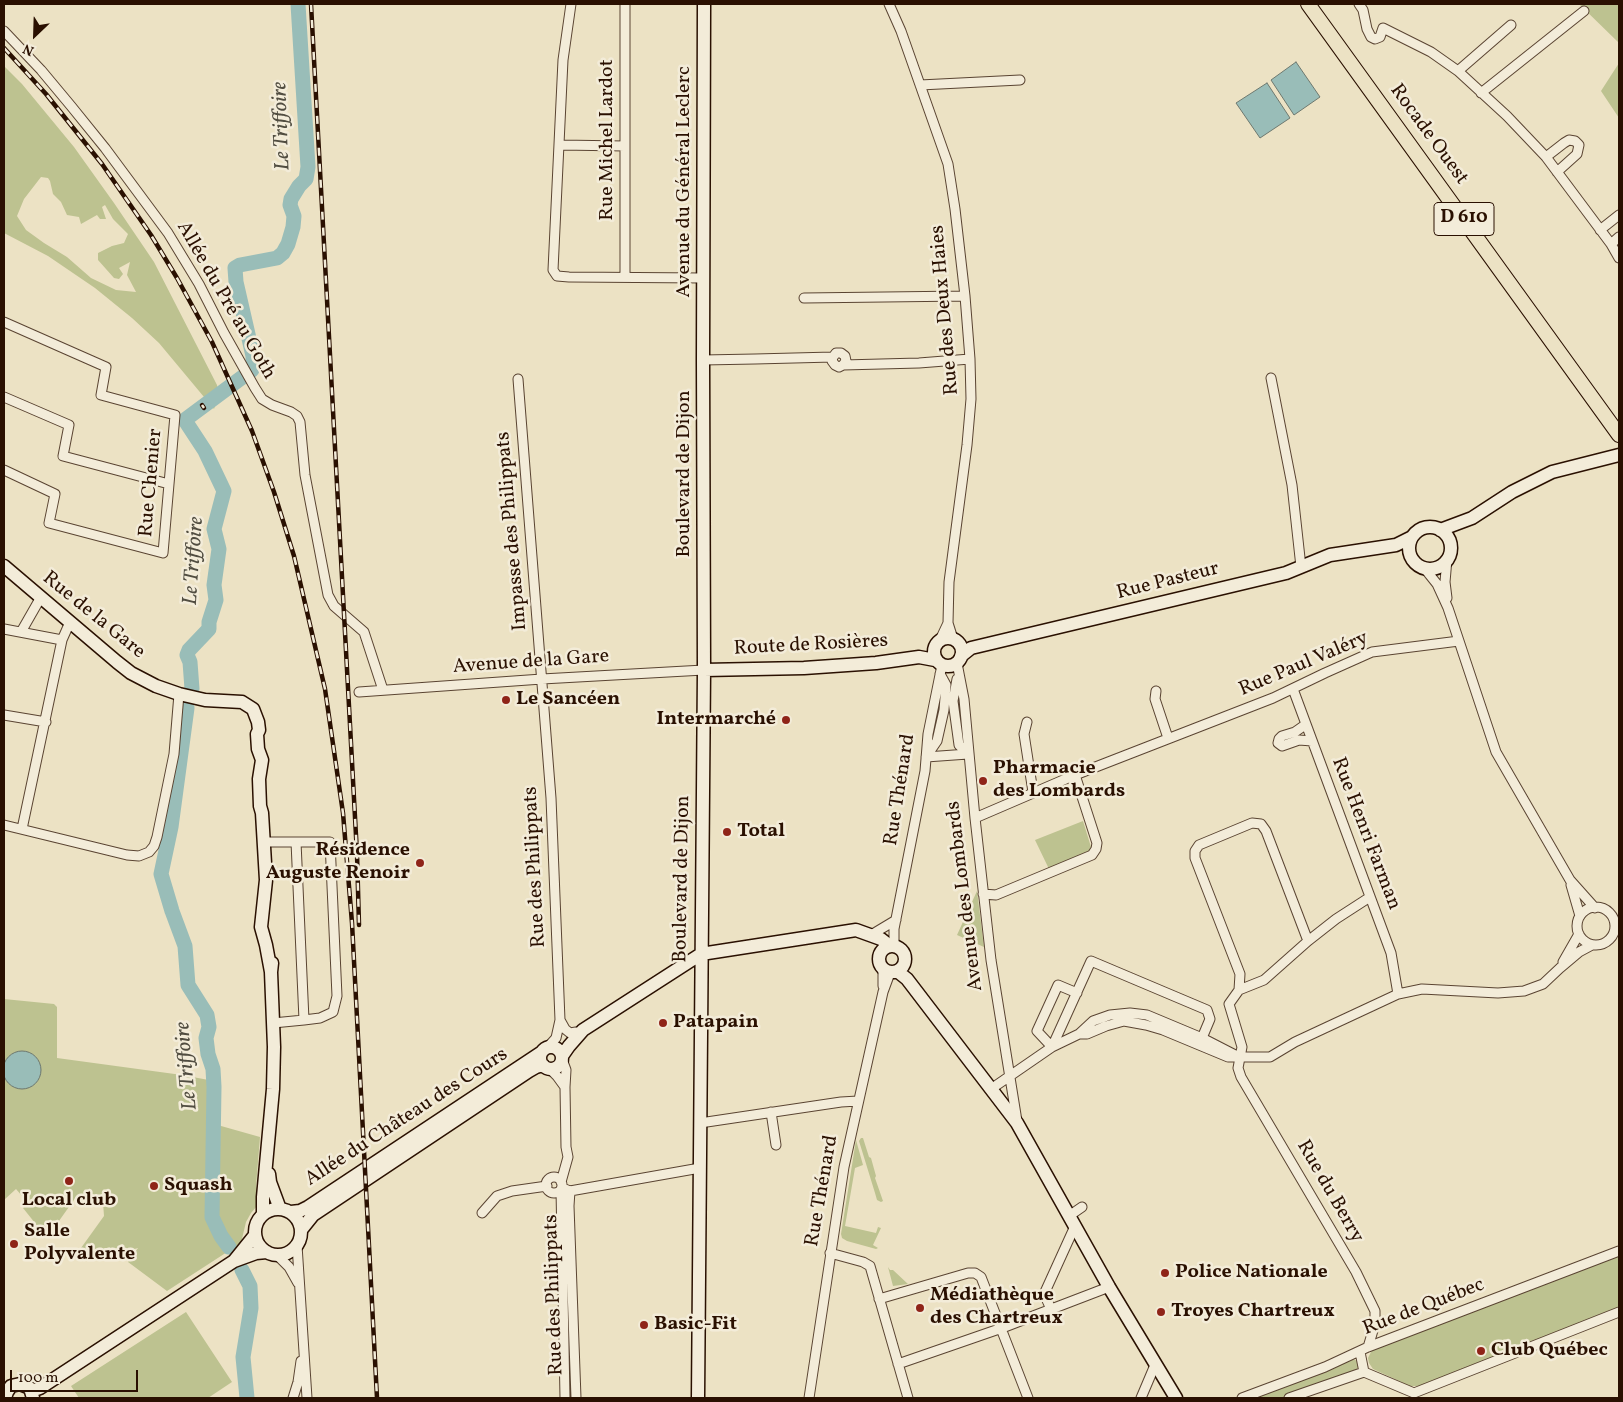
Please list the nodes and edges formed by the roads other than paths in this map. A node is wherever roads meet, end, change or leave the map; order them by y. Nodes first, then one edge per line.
1 (571, 4) edge
2 (626, 4) edge
3 (704, 4) edge
4 (889, 4) edge
5 (1308, 4) edge
6 (1359, 4) edge
7 (1584, 11) dead end
8 (1511, 25) dead end
9 (4, 31) edge
10 (1458, 71) junction
11 (1020, 80) dead end
12 (920, 85) junction
13 (1482, 93) junction
14 (560, 145) junction
15 (625, 146) junction
16 (1546, 158) junction
17 (1557, 172) junction
18 (1619, 215) edge
19 (1600, 230) junction
20 (1619, 238) edge
21 (1611, 244) junction
22 (1619, 258) edge
23 (625, 277) junction
24 (703, 278) junction
25 (964, 296) junction
26 (804, 298) dead end
27 (4, 322) edge
28 (970, 359) junction
29 (703, 360) junction
30 (1272, 378) dead end
31 (518, 379) dead end
32 (4, 397) edge
33 (1619, 436) edge
34 (1616, 456) edge
35 (4, 470) edge
36 (169, 484) junction
37 (1472, 518) junction
38 (1440, 530) junction
39 (1412, 538) junction
40 (1372, 549) junction
41 (1449, 555) junction
42 (1412, 558) junction
43 (4, 566) edge
44 (1301, 567) junction
45 (1425, 568) junction
46 (41, 597) junction
47 (1448, 608) junction
48 (70, 622) junction
49 (4, 629) edge
50 (21, 632) junction
51 (62, 640) junction
52 (1459, 641) junction
53 (950, 655) junction
54 (704, 670) junction
55 (542, 679) junction
56 (1293, 689) junction
57 (383, 690) junction
58 (1156, 691) dead end
59 (359, 692) dead end
60 (178, 694) junction
61 (4, 716) edge
62 (46, 722) junction
63 (1027, 722) dead end
64 (1305, 725) junction
65 (1168, 738) junction
66 (1312, 741) junction
67 (968, 754) junction
68 (926, 757) junction
69 (1075, 775) junction
70 (1033, 792) junction
71 (975, 818) junction
72 (4, 825) edge
73 (22, 829) junction
74 (264, 842) junction
75 (296, 842) junction
76 (1570, 880) junction
77 (983, 894) junction
78 (1370, 897) junction
79 (1594, 908) junction
80 (1619, 911) edge
81 (1609, 912) junction
82 (1580, 916) junction
83 (896, 920) junction
84 (1617, 928) edge
85 (868, 934) junction
86 (1579, 934) junction
87 (1308, 941) junction
88 (1592, 944) junction
89 (888, 948) junction
90 (701, 954) junction
91 (1560, 968) junction
92 (893, 976) junction
93 (1239, 990) junction
94 (1077, 993) junction
95 (1398, 994) junction
96 (304, 1020) junction
97 (560, 1020) junction
98 (273, 1023) junction
99 (579, 1031) junction
100 (1079, 1034) junction
101 (1202, 1038) junction
102 (1052, 1048) junction
103 (551, 1057) junction
104 (1239, 1058) junction
105 (1010, 1077) junction
106 (565, 1088) junction
107 (991, 1089) junction
108 (858, 1101) junction
109 (771, 1112) junction
110 (700, 1123) junction
111 (1017, 1123) junction
112 (776, 1145) dead end
113 (267, 1162) junction
114 (700, 1168) junction
115 (561, 1186) junction
116 (549, 1189) junction
117 (1082, 1207) dead end
118 (286, 1211) junction
119 (482, 1213) dead end
120 (263, 1214) junction
121 (1072, 1221) junction
122 (560, 1228) junction
123 (301, 1230) junction
124 (255, 1235) junction
125 (296, 1245) junction
126 (1619, 1251) edge
127 (272, 1253) junction
128 (830, 1253) junction
129 (234, 1261) junction
130 (299, 1285) junction
131 (1109, 1287) junction
132 (879, 1299) junction
133 (1051, 1309) junction
134 (1619, 1312) edge
135 (1002, 1328) junction
136 (304, 1344) junction
137 (1368, 1347) junction
138 (1360, 1352) junction
139 (898, 1364) junction
140 (1155, 1365) junction
141 (1364, 1372) junction
142 (6, 1392) edge
143 (1414, 1393) junction
144 (32, 1395) edge
145 (293, 1398) edge
146 (307, 1398) edge
147 (565, 1398) edge
148 (576, 1398) edge
149 (698, 1398) edge
150 (809, 1398) edge
151 (908, 1398) edge
152 (1028, 1398) edge
153 (1141, 1398) edge
154 (1176, 1398) edge
155 (1242, 1398) edge
156 (1289, 1398) edge
157 (1424, 1398) edge

1 - 14 street
2 - 15 street, Rue Michel Lardot
3 - 24 street, Avenue du Général Leclerc
4 - 12 street, Rue des Deux Haies
5 - 33 main road, Rocade Ouest / D 610
6 - 10 street
7 - 13 street
8 - 10 street
9 - 57 street, Allée du Pré au Goth
10 - 13 street
11 - 12 street
12 - 25 street, Rue des Deux Haies
13 - 16 street
14 - 15 street
14 - 23 street
15 - 23 street, Rue Michel Lardot
16 - 17 street
16 - 17 street
17 - 19 street
18 - 19 street
19 - 21 street
20 - 21 street
21 - 22 street
23 - 24 street
24 - 29 street, Avenue du Général Leclerc
25 - 26 street
25 - 28 street, Rue des Deux Haies
27 - 36 street, Rue Chenier
28 - 29 street
28 - 53 street, Rue des Deux Haies
29 - 54 street, Boulevard de Dijon
30 - 44 street
31 - 55 street, Impasse des Philippats
32 - 36 street
34 - 37 street
35 - 36 street, Rue Chenier
37 - 38 street
37 - 41 street
38 - 39 street
38 - 41 street
39 - 40 street, Rue Pasteur
39 - 42 street
40 - 42 street, Rue Pasteur
40 - 44 street, Rue Pasteur
41 - 45 street
41 - 47 street
42 - 45 street
43 - 46 street, Rue de la Gare
44 - 53 street, Rue Pasteur
45 - 47 street
46 - 48 street, Rue de la Gare
46 - 50 street
47 - 52 street
48 - 51 street
48 - 60 street, Rue de la Gare
49 - 50 street
50 - 51 street
51 - 62 street
52 - 56 street, Rue Paul Valéry
52 - 76 street
53 - 54 street, Route de Rosières
53 - 67 street
53 - 68 street, Rue Thénard
54 - 55 street, Avenue de la Gare
54 - 90 street, Boulevard de Dijon
55 - 57 street, Avenue de la Gare
55 - 97 street, Rue des Philippats
56 - 64 street, Rue Henri Farman
56 - 65 street, Rue Paul Valéry
57 - 59 street, Avenue de la Gare
58 - 65 street
60 - 73 street
60 - 74 street, Rue de la Gare
61 - 62 street
62 - 73 street
63 - 70 street
64 - 66 street, Rue Henri Farman
64 - 66 street
65 - 69 street, Rue Paul Valéry
66 - 78 street, Rue Henri Farman
67 - 68 street
67 - 71 street, Avenue des Lombards
68 - 83 street, Rue Thénard
69 - 70 street, Rue Paul Valéry
69 - 77 street
70 - 71 street, Rue Paul Valéry
71 - 77 street, Avenue des Lombards
72 - 73 street
74 - 75 street
74 - 98 street
75 - 96 street
75 - 96 street
76 - 79 street
76 - 82 street
77 - 105 street, Avenue des Lombards
78 - 87 street
78 - 95 street, Rue Henri Farman
79 - 81 street
79 - 82 street
80 - 81 street
81 - 84 street
82 - 86 street
83 - 85 street
83 - 89 street, Rue Thénard
84 - 88 street
85 - 89 street
85 - 90 street
86 - 88 street
86 - 91 street
87 - 93 street
87 - 93 street
88 - 91 street
89 - 92 street
89 - 92 street
90 - 99 street, Allée du Château des Cours
90 - 110 street, Boulevard de Dijon
91 - 95 street
92 - 107 street, Avenue des Lombards
92 - 108 street, Rue Thénard
93 - 104 street, Rue du Berry
94 - 101 street
94 - 102 street
94 - 102 street
95 - 104 street
96 - 98 street
97 - 99 street
97 - 103 street, Rue des Philippats
98 - 113 street
99 - 103 street, Allée du Château des Cours
100 - 101 street
100 - 102 street
100 - 104 street
101 - 104 street
102 - 105 street
103 - 106 street
103 - 106 street, Rue des Philippats
103 - 118 street, Allée du Château des Cours
103 - 123 street, Allée du Château des Cours
104 - 137 street, Rue du Berry
105 - 107 street
105 - 111 street, Avenue des Lombards
106 - 115 street, Rue des Philippats
107 - 111 street, Avenue des Lombards
108 - 109 street
108 - 128 street, Rue Thénard
109 - 110 street
109 - 112 street
110 - 114 street, Boulevard de Dijon
111 - 121 street, Avenue des Lombards
113 - 118 street
113 - 120 street
114 - 115 street
114 - 149 street, Boulevard de Dijon
115 - 116 street
115 - 116 street
115 - 122 street
115 - 148 street, Rue des Philippats
116 - 119 street
116 - 122 street
117 - 121 street
118 - 120 street
118 - 123 street
120 - 124 street
121 - 131 street, Avenue des Lombards
121 - 133 street
122 - 147 street
123 - 125 street
124 - 127 street
124 - 129 street
125 - 127 street
125 - 130 street
126 - 137 street, Rue de Québec
127 - 129 street
127 - 130 street
128 - 132 street
128 - 150 street, Rue Thénard
129 - 144 street
130 - 136 street
131 - 133 street
131 - 140 street, Avenue des Lombards
132 - 135 street
132 - 139 street
133 - 135 street
134 - 143 street
135 - 139 street
135 - 152 street
136 - 145 street
136 - 146 street
137 - 138 street, Rue de Québec
138 - 141 street
138 - 155 street, Rue de Québec
139 - 151 street
140 - 153 street
140 - 154 street, Avenue des Lombards
141 - 143 street
141 - 156 street
142 - 144 street
143 - 157 street

